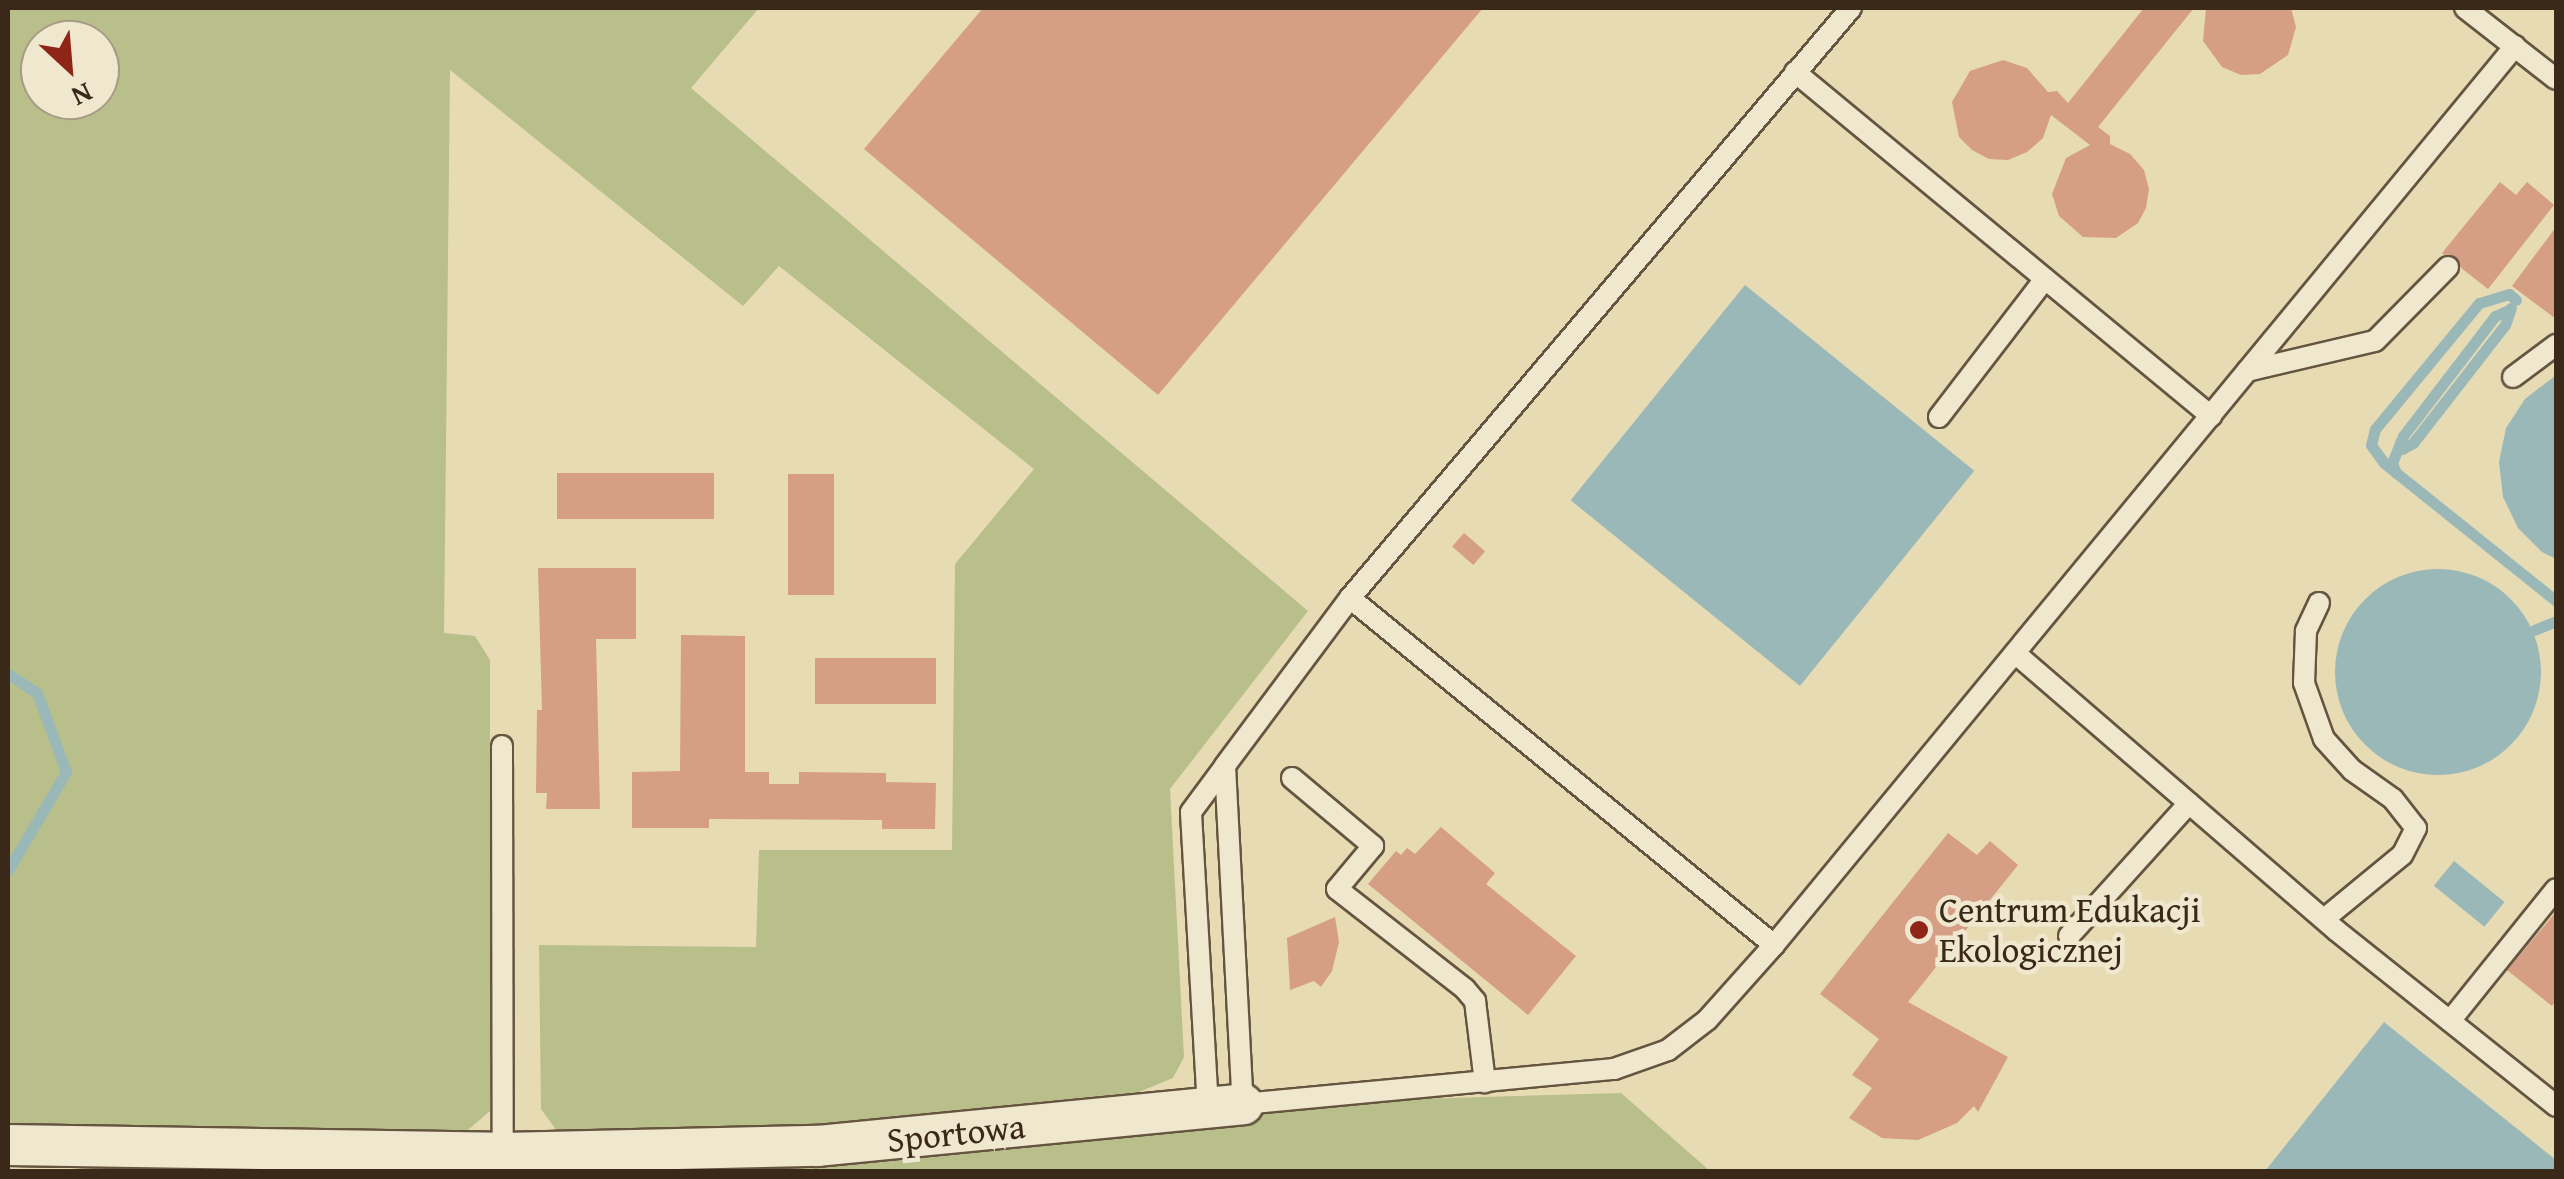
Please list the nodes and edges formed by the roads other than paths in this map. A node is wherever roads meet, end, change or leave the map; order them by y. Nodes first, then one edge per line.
1 (1851, 8) edge
2 (2465, 8) edge
3 (2489, 16) edge
4 (2514, 46) junction
5 (1796, 72) junction
6 (2556, 79) edge
7 (2448, 267) dead end
8 (2046, 279) junction
9 (2556, 344) edge
10 (2247, 372) junction
11 (2513, 376) dead end
12 (2211, 416) junction
13 (1939, 417) dead end
14 (1350, 598) junction
15 (2319, 604) dead end
16 (2015, 653) junction
17 (502, 746) dead end
18 (1225, 766) junction
19 (1292, 778) dead end
20 (2189, 803) junction
21 (2556, 889) edge
22 (2324, 920) junction
23 (2068, 936) dead end
24 (1774, 945) junction
25 (2450, 1021) junction
26 (1485, 1082) junction
27 (1226, 1106) junction
28 (2556, 1106) edge
29 (8, 1146) edge
30 (503, 1152) junction

1 - 5 lane
2 - 3 lane
3 - 4 lane
4 - 6 lane
4 - 10 lane
5 - 8 lane
5 - 14 lane
7 - 10 lane
8 - 12 lane
8 - 13 lane
9 - 11 lane
10 - 12 lane
12 - 16 lane
14 - 18 lane
14 - 24 lane
15 - 22 lane
16 - 20 lane
16 - 24 lane
17 - 30 lane
18 - 27 lane
18 - 27 lane
19 - 26 lane
20 - 22 lane
20 - 23 lane
21 - 25 lane
22 - 25 lane
24 - 26 lane
25 - 28 lane
26 - 27 lane
27 - 30 street, Sportowa
29 - 30 street, Sportowa

